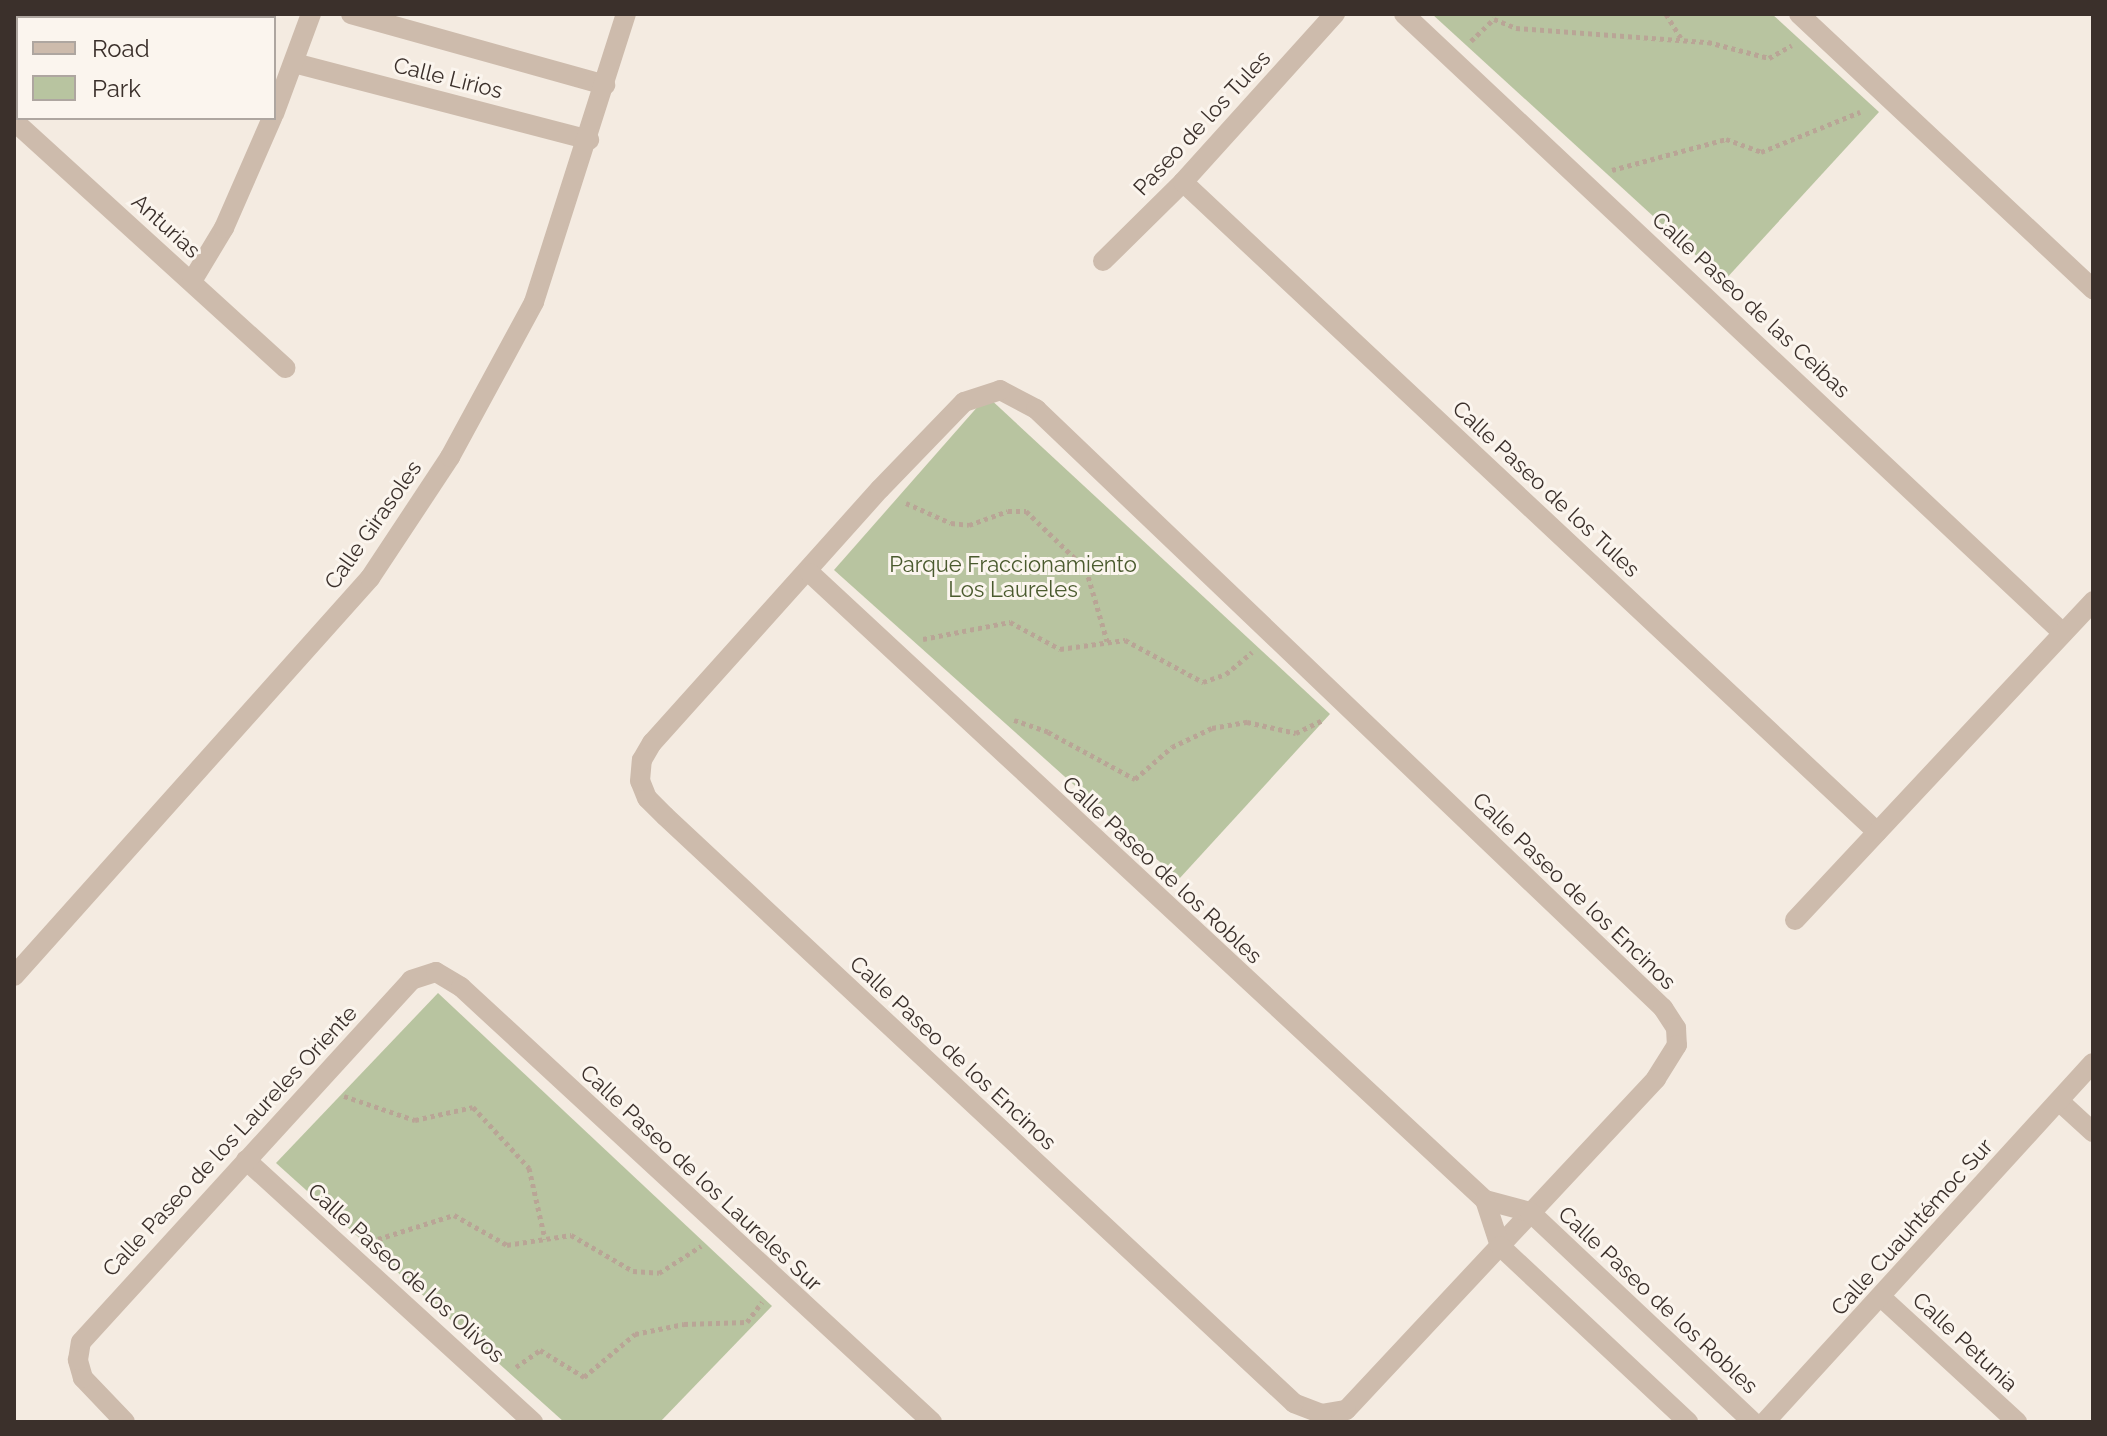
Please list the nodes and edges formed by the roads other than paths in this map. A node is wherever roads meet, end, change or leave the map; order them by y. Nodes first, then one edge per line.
1 (311, 14) edge
2 (351, 14) edge
3 (626, 14) edge
4 (1335, 14) edge
5 (1404, 14) edge
6 (1799, 14) edge
7 (294, 63) junction
8 (605, 85) junction
9 (276, 108) edge
10 (271, 120) edge
11 (14, 121) edge
12 (589, 140) junction
13 (1183, 182) junction
14 (1103, 261) dead end
15 (192, 281) junction
16 (2093, 289) edge
17 (285, 368) dead end
18 (810, 573) junction
19 (2093, 601) edge
20 (2063, 633) junction
21 (1877, 832) junction
22 (1795, 920) dead end
23 (436, 972) joint
24 (14, 976) edge
25 (2093, 1063) edge
26 (2059, 1101) junction
27 (2093, 1132) edge
28 (246, 1160) junction
29 (1485, 1200) junction
30 (1530, 1212) junction
31 (1500, 1246) junction
32 (1881, 1297) junction
33 (125, 1422) edge
34 (533, 1422) edge
35 (932, 1422) edge
36 (1688, 1422) edge
37 (1753, 1422) edge
38 (1765, 1422) edge
39 (2017, 1422) edge

1 - 7 street
2 - 8 street, Calle Lirios
3 - 8 street, Calle Girasoles
4 - 13 street, Paseo de los Tules
5 - 20 street, Calle Paseo de las Ceibas
6 - 16 street
7 - 9 street
7 - 12 street, Calle Lirios
8 - 12 street, Calle Girasoles
10 - 15 street
11 - 15 street, Anturias
12 - 24 street, Calle Girasoles
13 - 14 street, Paseo de los Tules
13 - 21 street, Calle Paseo de los Tules
15 - 17 street, Anturias
18 - 29 street, Calle Paseo de los Robles
18 - 30 street, Calle Paseo de los Encinos
18 - 31 street, Calle Paseo de los Encinos
19 - 20 street
20 - 21 street
21 - 22 street
23 - 28 street, Calle Paseo de los Laureles Oriente
23 - 35 street, Calle Paseo de los Laureles Sur
25 - 26 street, Calle Cuauhtémoc Sur
26 - 27 street
26 - 32 street, Calle Cuauhtémoc Sur
28 - 33 street, Calle Paseo de los Laureles Oriente
28 - 34 street, Calle Paseo de los Olivos
29 - 30 street, Calle Paseo de los Robles
29 - 31 street, Calle Paseo de los Robles
30 - 31 street, Calle Paseo de los Encinos
30 - 37 street, Calle Paseo de los Robles
31 - 36 street, Calle Paseo de los Robles
32 - 38 street, Calle Cuauhtémoc Sur
32 - 39 street, Calle Petunia

